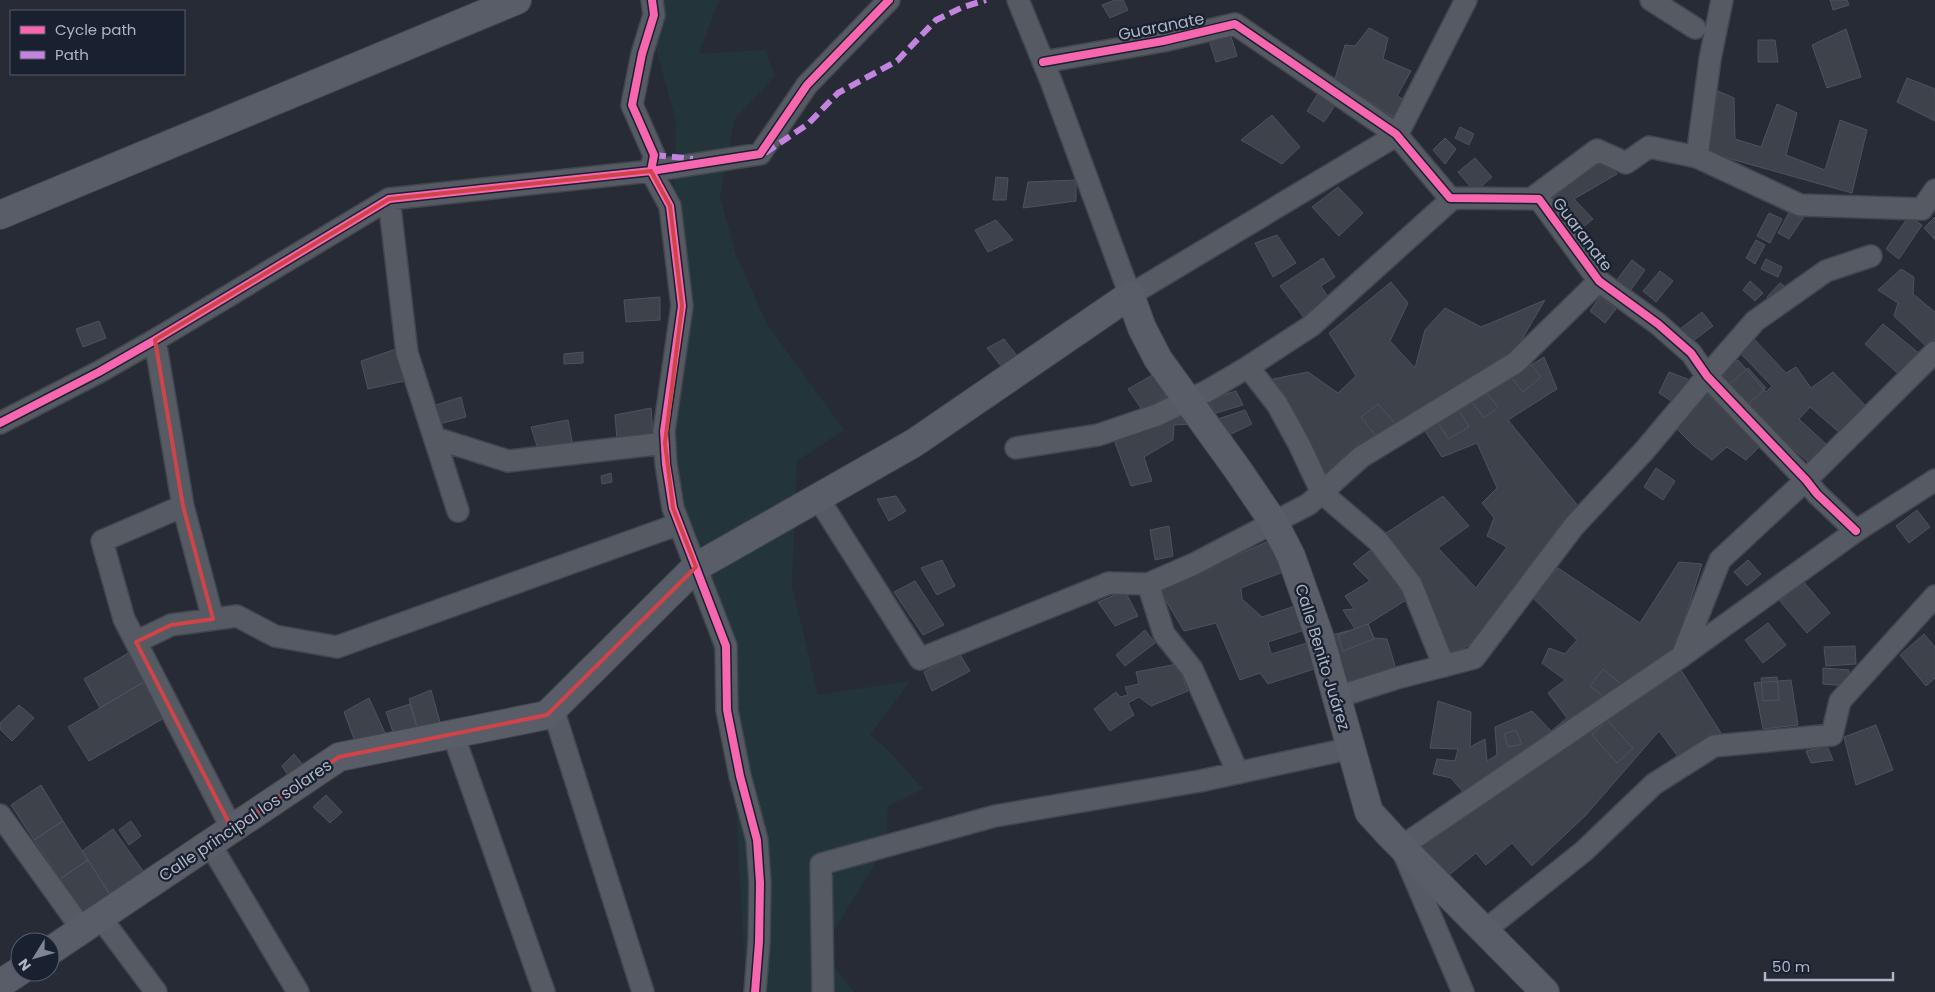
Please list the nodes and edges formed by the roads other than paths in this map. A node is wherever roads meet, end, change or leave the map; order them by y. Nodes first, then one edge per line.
1 (516, 0) edge
2 (652, 0) edge
3 (889, 0) edge
4 (1018, 0) edge
5 (1466, 0) edge
6 (1651, 0) edge
7 (1722, 0) edge
8 (1694, 28) dead end
9 (1043, 62) junction
10 (1397, 135) junction
11 (1697, 157) junction
12 (651, 170) junction
13 (1935, 190) edge
14 (1453, 198) junction
15 (389, 199) junction
16 (1532, 199) junction
17 (0, 215) edge
18 (1871, 256) dead end
19 (1599, 280) junction
20 (1130, 295) junction
21 (155, 340) junction
22 (1935, 352) edge
23 (1248, 367) junction
24 (1707, 376) junction
25 (1188, 400) junction
26 (0, 423) edge
27 (435, 438) junction
28 (665, 443) junction
29 (1016, 448) dead end
30 (1806, 480) junction
31 (1935, 480) edge
32 (1322, 493) junction
33 (818, 498) junction
34 (183, 506) junction
35 (458, 511) dead end
36 (1274, 523) junction
37 (679, 524) junction
38 (1856, 531) junction
39 (696, 567) junction
40 (1148, 584) junction
41 (1935, 596) edge
42 (213, 619) junction
43 (136, 642) junction
44 (1682, 656) junction
45 (1444, 666) junction
46 (1337, 697) junction
47 (553, 709) junction
48 (453, 734) junction
49 (1352, 748) junction
50 (1238, 773) junction
51 (0, 814) edge
52 (232, 829) junction
53 (210, 844) junction
54 (1401, 847) junction
55 (91, 923) junction
56 (1484, 931) junction
57 (60, 944) edge
58 (156, 992) edge
59 (298, 992) edge
60 (544, 992) edge
61 (643, 992) edge
62 (754, 992) edge
63 (823, 992) edge
64 (1463, 992) edge
65 (1545, 992) edge

1 - 17 main road
2 - 12 street
3 - 12 street
4 - 9 street
5 - 10 street
6 - 8 street
7 - 11 street
9 - 10 street, Guaranate
9 - 20 street
10 - 14 street, Guaranate
10 - 20 street
11 - 13 street
11 - 16 street
12 - 15 street
12 - 28 street
14 - 16 street, Guaranate
14 - 23 street
15 - 21 street
15 - 27 street
16 - 19 street, Guaranate
18 - 24 street
19 - 24 street, Guaranate
19 - 32 street
20 - 25 main road, Calle Benito Juárez
20 - 33 main road, Calle principal los solares
21 - 26 street
21 - 34 street
22 - 30 street
23 - 25 street
23 - 32 street
24 - 30 street, Guaranate
24 - 45 street
25 - 29 street
25 - 36 main road, Calle Benito Juárez
27 - 28 street
27 - 35 street
28 - 37 street
30 - 38 street, Guaranate
30 - 44 street
31 - 38 street
32 - 36 street
32 - 45 street
33 - 39 main road, Calle principal los solares
33 - 40 street
34 - 42 street
34 - 43 street
36 - 40 street
36 - 46 main road, Calle Benito Juárez
37 - 39 street
37 - 42 street
38 - 44 street
39 - 47 main road, Calle principal los solares
39 - 62 street
40 - 50 street
41 - 56 street
42 - 43 street
43 - 52 street
44 - 54 street
45 - 46 street
46 - 49 main road, Calle Benito Juárez
47 - 48 main road, Calle principal los solares
47 - 61 street
48 - 52 main road, Calle principal los solares
48 - 60 street
49 - 50 street
49 - 54 main road, Calle Benito Juárez
50 - 63 street
51 - 55 street
52 - 53 main road, Calle principal los solares
53 - 55 main road, Calle principal los solares
53 - 59 street
54 - 56 main road, Calle Benito Juárez
54 - 64 street
55 - 57 main road, Calle principal los solares
55 - 58 street
56 - 65 main road, Calle Benito Juárez

